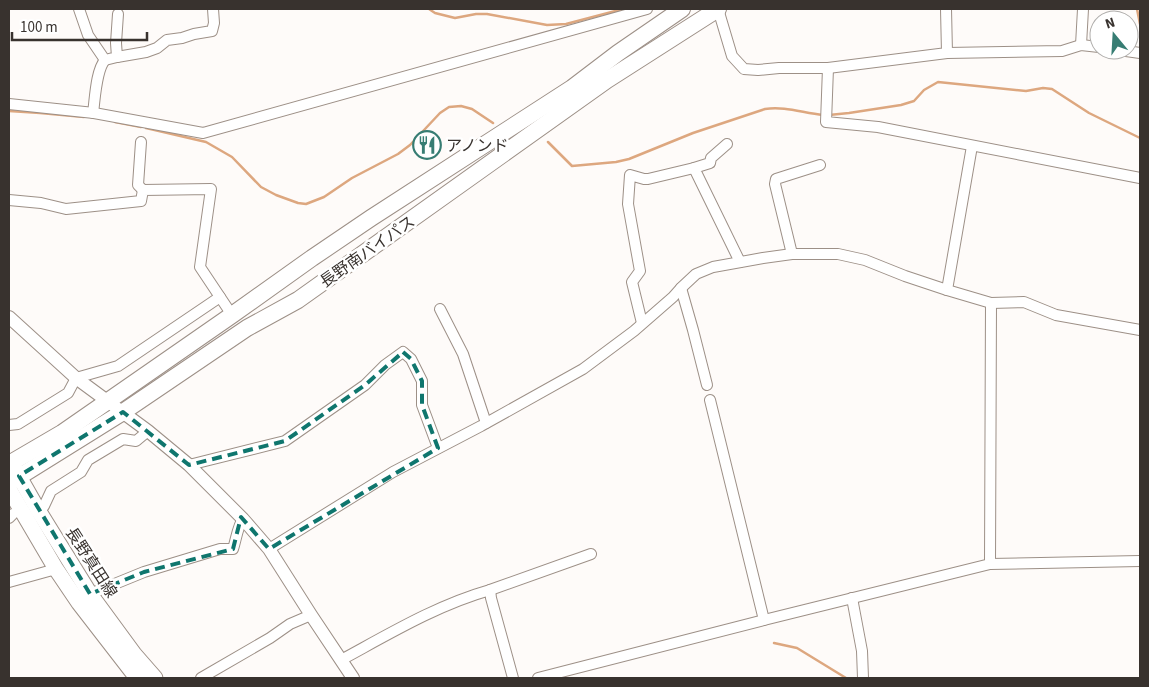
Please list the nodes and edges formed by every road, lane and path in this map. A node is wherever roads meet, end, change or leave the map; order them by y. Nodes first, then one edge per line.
1 (79, 9) edge
2 (213, 9) edge
3 (647, 9) edge
4 (682, 9) edge
5 (718, 9) edge
6 (946, 9) edge
7 (1083, 9) edge
8 (118, 14) dead end
9 (1081, 45) junction
10 (1089, 46) edge
11 (947, 53) junction
12 (117, 57) junction
13 (105, 60) junction
14 (828, 68) junction
15 (9, 104) edge
16 (93, 113) junction
17 (141, 142) dead end
18 (727, 144) dead end
19 (972, 146) junction
20 (820, 165) dead end
21 (694, 168) junction
22 (1140, 178) edge
23 (143, 190) junction
24 (9, 200) edge
25 (792, 254) junction
26 (740, 262) junction
27 (681, 288) junction
28 (947, 290) junction
29 (220, 297) junction
30 (991, 303) junction
31 (440, 309) dead end
32 (232, 315) junction
33 (9, 316) edge
34 (642, 324) junction
35 (1140, 330) edge
36 (76, 378) junction
37 (707, 385) dead end
38 (710, 400) dead end
39 (108, 401) junction
40 (123, 412) junction
41 (486, 423) junction
42 (9, 425) edge
43 (148, 431) junction
44 (438, 448) junction
45 (189, 465) junction
46 (11, 469) edge
47 (9, 489) edge
48 (38, 510) junction
49 (243, 519) junction
50 (269, 549) junction
51 (591, 554) dead end
52 (1140, 561) edge
53 (990, 564) junction
54 (56, 569) junction
55 (9, 582) edge
56 (490, 590) junction
57 (90, 594) junction
58 (852, 598) junction
59 (311, 615) junction
60 (764, 620) junction
61 (341, 660) junction
62 (137, 678) edge
63 (154, 678) edge
64 (201, 678) edge
65 (353, 678) edge
66 (513, 678) edge
67 (538, 678) edge
68 (863, 678) edge

1 - 13 street
2 - 12 street
3 - 16 street
4 - 32 highway, 長野南バイパス
5 - 14 street
5 - 40 highway, 長野南バイパス
6 - 11 street
7 - 9 street
8 - 12 street
9 - 10 street
9 - 11 street
11 - 14 street
12 - 13 street
13 - 16 street
14 - 19 street
15 - 16 street
17 - 23 street
18 - 21 street
19 - 22 street
19 - 28 street
20 - 25 street
21 - 26 street
21 - 34 street
23 - 24 street
23 - 29 street
25 - 26 street
25 - 28 street
26 - 27 street
27 - 34 street
27 - 37 street
28 - 30 street
29 - 32 street
29 - 36 street
30 - 35 street
30 - 53 street
31 - 41 street
32 - 39 highway, 長野南バイパス
33 - 36 street
34 - 41 street
36 - 39 street
36 - 42 street
38 - 60 street
39 - 40 street
39 - 46 highway, 長野南バイパス
40 - 43 street
40 - 46 highway, 長野南バイパス
41 - 44 street
43 - 45 street
43 - 48 street
44 - 45 street
44 - 50 street
45 - 49 street
46 - 48 main road, 長野真田線
47 - 54 main road, 長野真田線
48 - 57 main road, 長野真田線
49 - 50 street
49 - 57 street
50 - 59 street
51 - 56 street
52 - 53 street
53 - 58 street
54 - 55 street
54 - 62 main road, 長野真田線
56 - 61 street
56 - 66 street
57 - 63 main road, 長野真田線
58 - 60 street
58 - 68 street
59 - 61 street
59 - 64 street
60 - 67 street
61 - 65 street

